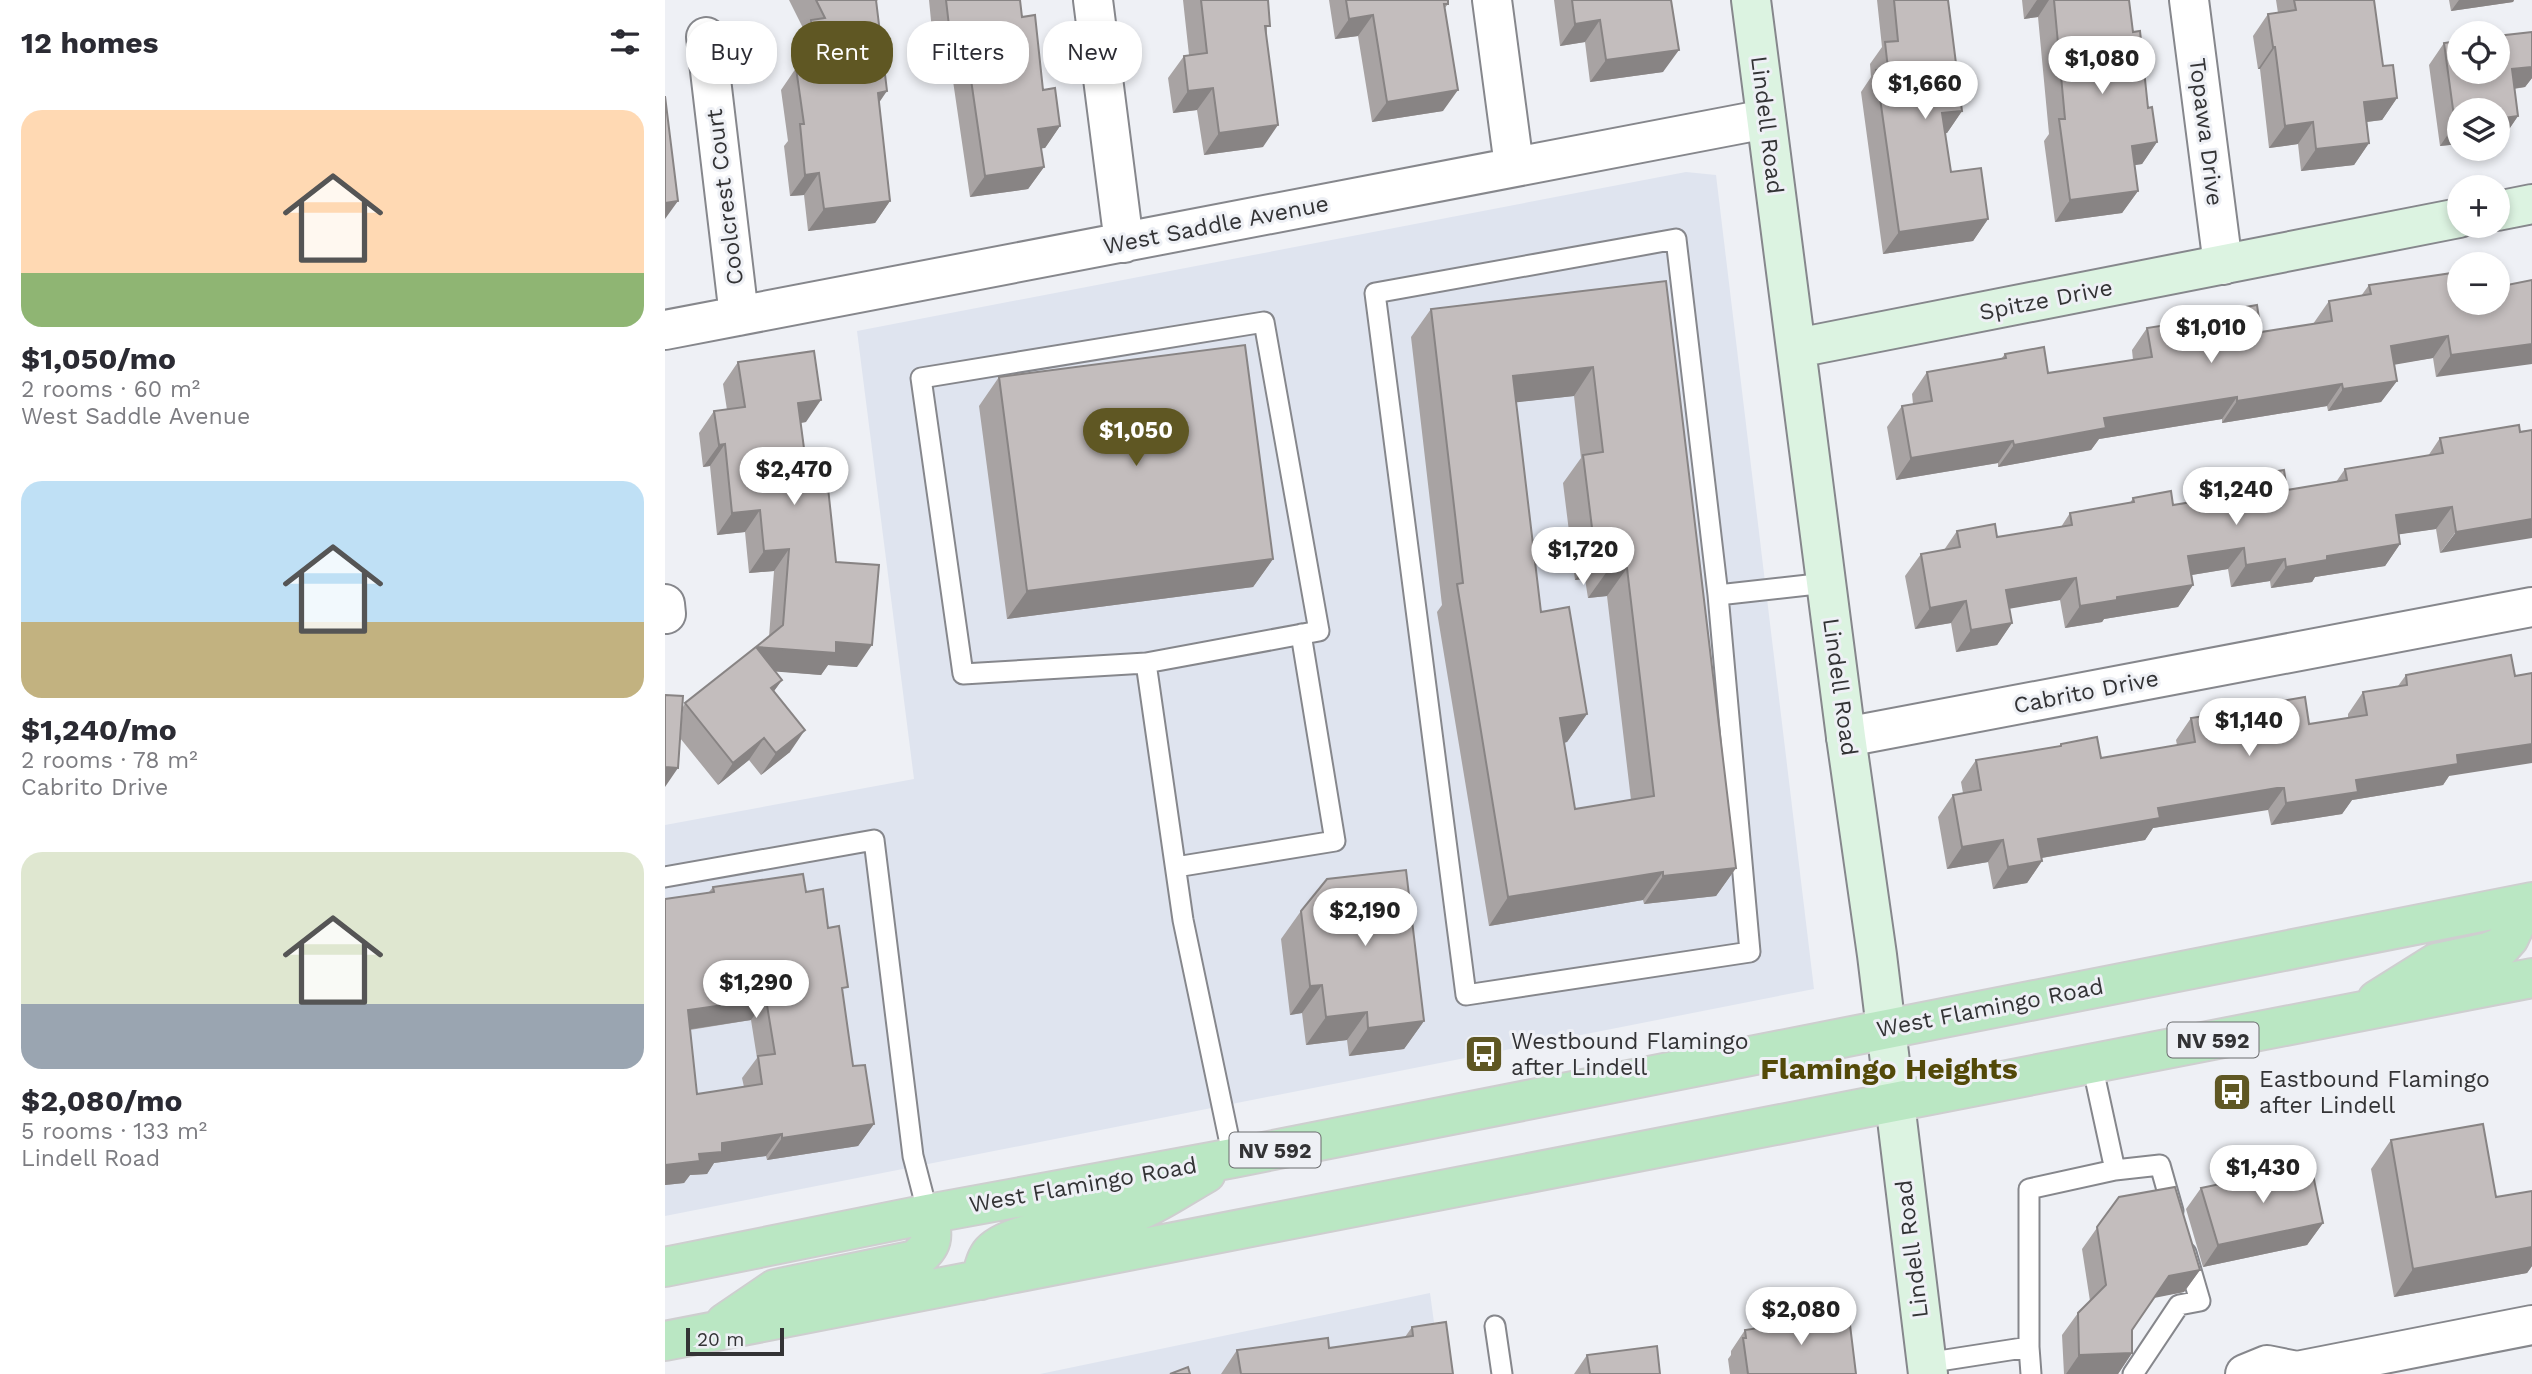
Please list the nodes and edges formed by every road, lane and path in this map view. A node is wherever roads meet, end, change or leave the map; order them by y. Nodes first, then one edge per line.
1 (1093, 0) edge
2 (1492, 0) edge
3 (1751, 0) edge
4 (2189, 0) edge
5 (712, 84) edge
6 (1766, 119) junction
7 (1514, 166) junction
8 (2532, 204) edge
9 (2510, 208) edge
10 (2447, 220) edge
11 (1123, 243) junction
12 (2223, 265) junction
13 (739, 316) junction
14 (665, 330) edge
15 (1797, 348) junction
16 (1826, 583) junction
17 (1718, 595) junction
18 (2532, 607) edge
19 (1301, 634) junction
20 (1146, 663) junction
21 (1846, 737) junction
22 (1176, 867) junction
23 (665, 877) edge
24 (2529, 903) edge
25 (2532, 978) edge
26 (2357, 1012) junction
27 (1885, 1028) junction
28 (2092, 1063) junction
29 (1893, 1103) junction
30 (1233, 1158) junction
31 (2115, 1170) junction
32 (928, 1213) junction
33 (665, 1267) edge
34 (981, 1280) junction
35 (2532, 1325) edge
36 (1495, 1326) dead end
37 (711, 1332) junction
38 (665, 1341) edge
39 (2029, 1347) junction
40 (1927, 1368) edge
41 (1503, 1374) edge
42 (2031, 1374) edge
43 (2133, 1374) edge
44 (2245, 1374) edge

1 - 11 street
2 - 7 street
3 - 6 street, Lindell Road
4 - 12 street, Topawa Drive
5 - 13 street, Coolcrest Court
6 - 7 street, West Saddle Avenue
6 - 15 street, Lindell Road
7 - 11 street, West Saddle Avenue
8 - 9 street
10 - 12 street, Spitze Drive
11 - 13 street, West Saddle Avenue
12 - 15 street, Spitze Drive
13 - 14 street, West Saddle Avenue
15 - 16 street, Lindell Road
16 - 17 lane
16 - 21 street, Lindell Road
17 - 17 lane
18 - 21 street, Cabrito Drive
19 - 20 lane
19 - 20 lane
19 - 22 lane
20 - 22 lane
21 - 27 street, Lindell Road
22 - 30 lane
23 - 32 lane
24 - 26 main road
24 - 27 main road, West Flamingo Road / NV 592
25 - 26 main road, NV 592
26 - 28 main road, NV 592
27 - 29 street, Lindell Road
27 - 30 main road, West Flamingo Road / NV 592
28 - 29 main road, NV 592
28 - 31 lane
29 - 34 main road, NV 592
29 - 40 street, Lindell Road
30 - 32 main road, West Flamingo Road / NV 592
30 - 34 main road
31 - 39 lane
31 - 43 lane
32 - 33 main road, West Flamingo Road / NV 592
32 - 37 main road
34 - 37 main road, NV 592
35 - 44 street
36 - 41 lane
37 - 38 main road, NV 592
39 - 40 lane
39 - 42 lane

